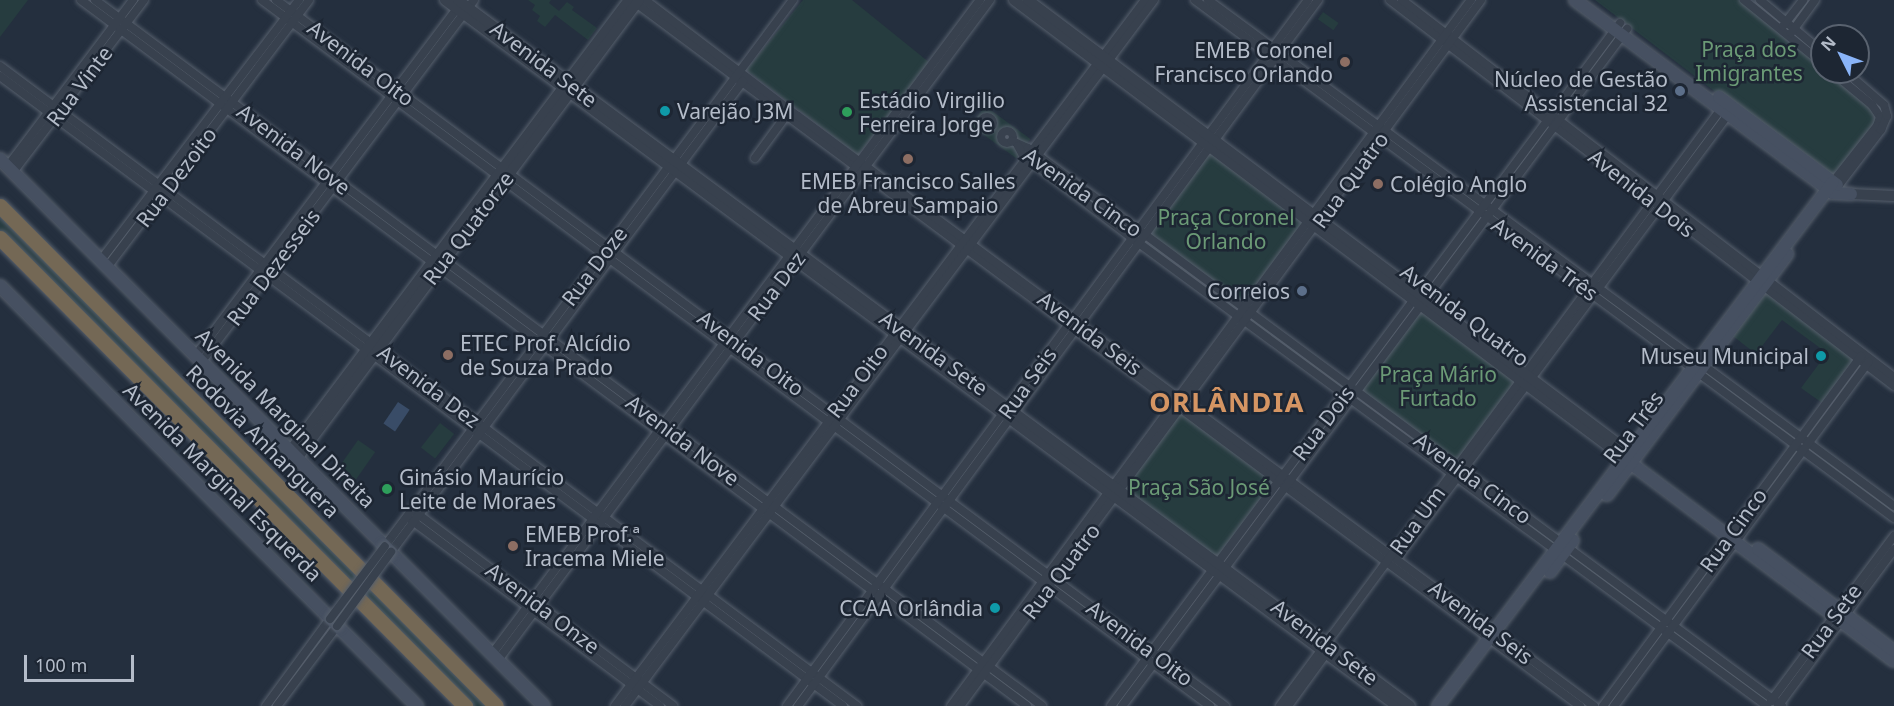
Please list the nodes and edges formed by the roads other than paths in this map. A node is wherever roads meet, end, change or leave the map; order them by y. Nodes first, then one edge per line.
1 (81, 0) edge
2 (95, 0) edge
3 (134, 0) edge
4 (144, 0) edge
5 (262, 0) edge
6 (276, 0) edge
7 (299, 0) edge
8 (309, 0) edge
9 (444, 0) edge
10 (793, 0) edge
11 (980, 0) edge
12 (990, 0) edge
13 (1014, 0) edge
14 (1028, 0) edge
15 (1145, 0) edge
16 (1154, 0) edge
17 (1195, 0) edge
18 (1208, 0) edge
19 (1308, 0) edge
20 (1318, 0) edge
21 (1390, 0) edge
22 (1402, 0) edge
23 (1471, 0) edge
24 (1481, 0) edge
25 (1575, 0) edge
26 (1588, 0) edge
27 (1744, 0) edge
28 (1760, 0) edge
29 (1803, 0) edge
30 (1815, 0) edge
31 (636, 1) edge
32 (464, 5) edge
33 (291, 16) junction
34 (121, 24) junction
35 (1621, 29) junction
36 (1788, 29) junction
37 (1447, 39) junction
38 (1810, 44) edge
39 (1810, 51) edge
40 (1274, 54) junction
41 (1103, 62) junction
42 (0, 66) edge
43 (0, 76) edge
44 (740, 78) junction
45 (1848, 84) edge
46 (1860, 84) edge
47 (568, 87) junction
48 (397, 95) junction
49 (226, 104) junction
50 (1727, 109) junction
51 (54, 112) junction
52 (1883, 113) junction
53 (788, 114) junction
54 (1553, 119) junction
55 (992, 127) dead end
56 (1380, 132) junction
57 (1208, 142) junction
58 (1032, 156) junction
59 (755, 158) dead end
60 (7, 166) edge
61 (674, 166) junction
62 (860, 167) junction
63 (503, 174) junction
64 (331, 183) junction
65 (1833, 187) junction
66 (160, 191) junction
67 (1851, 194) joint
68 (1894, 196) edge
69 (1658, 200) junction
70 (0, 206) edge
71 (1486, 210) junction
72 (1314, 221) junction
73 (1138, 237) junction
74 (0, 238) edge
75 (966, 246) junction
76 (609, 253) junction
77 (794, 256) junction
78 (438, 262) junction
79 (104, 263) junction
80 (265, 270) junction
81 (1762, 280) junction
82 (0, 286) edge
83 (1593, 289) junction
84 (1420, 300) junction
85 (1244, 316) junction
86 (1074, 326) junction
87 (899, 332) junction
88 (544, 340) junction
89 (729, 342) junction
90 (372, 349) junction
91 (1860, 356) junction
92 (199, 358) junction
93 (1869, 363) junction
94 (1698, 367) junction
95 (1894, 377) edge
96 (1526, 379) junction
97 (1894, 386) edge
98 (1350, 393) junction
99 (1179, 404) junction
100 (1010, 414) junction
101 (833, 420) junction
102 (478, 428) junction
103 (664, 430) junction
104 (1802, 437) junction
105 (1796, 445) junction
106 (1806, 447) junction
107 (295, 454) junction
108 (1630, 457) junction
109 (1456, 472) junction
110 (1284, 482) junction
111 (1115, 492) junction
112 (944, 503) junction
113 (1894, 506) edge
114 (768, 508) junction
115 (413, 516) junction
116 (599, 517) junction
117 (1894, 518) edge
118 (1734, 536) junction
119 (1894, 536) edge
120 (388, 549) junction
121 (1562, 549) junction
122 (1894, 549) edge
123 (1884, 556) junction
124 (1392, 561) junction
125 (1219, 569) junction
126 (1049, 581) junction
127 (878, 591) junction
128 (702, 595) junction
129 (533, 605) junction
130 (1840, 615) junction
131 (334, 622) junction
132 (1667, 627) junction
133 (1495, 638) junction
134 (1326, 649) junction
135 (1893, 655) edge
136 (495, 657) junction
137 (1153, 657) junction
138 (1638, 666) junction
139 (984, 668) junction
140 (813, 678) junction
141 (637, 684) junction
142 (1774, 705) edge
143 (266, 706) edge
144 (277, 706) edge
145 (417, 706) edge
146 (465, 706) edge
147 (496, 706) edge
148 (544, 706) edge
149 (615, 706) edge
150 (625, 706) edge
151 (660, 706) edge
152 (673, 706) edge
153 (787, 706) edge
154 (798, 706) edge
155 (843, 706) edge
156 (857, 706) edge
157 (951, 706) edge
158 (960, 706) edge
159 (1028, 706) edge
160 (1042, 706) edge
161 (1111, 706) edge
162 (1122, 706) edge
163 (1210, 706) edge
164 (1225, 706) edge
165 (1280, 706) edge
166 (1288, 706) edge
167 (1397, 706) edge
168 (1410, 706) edge
169 (1438, 706) edge
170 (1448, 706) edge
171 (1580, 706) edge
172 (1594, 706) edge
173 (1603, 706) edge
174 (1614, 706) edge

1 - 34 street, Avenida Nove
2 - 34 street, Avenida Nove
3 - 34 street, Rua Vinte
4 - 34 street, Rua Vinte
5 - 33 street, Avenida Oito
6 - 33 street, Avenida Oito
7 - 33 street, Rua Dezoito
8 - 33 street, Rua Dezoito
9 - 32 street, Avenida Sete
10 - 44 street, Rua Doze
11 - 62 street, Rua Dez
12 - 62 street, Rua Dez
13 - 41 street, Avenida Quatro
14 - 41 street, Avenida Quatro
15 - 41 street, Rua Oito
16 - 41 street, Rua Oito
17 - 40 street, Avenida Três
18 - 40 street, Avenida Três
19 - 40 street, Rua Seis
20 - 40 street, Rua Seis
21 - 37 street, Avenida Dois
22 - 37 street, Avenida Dois
23 - 37 street, Rua Quatro
24 - 37 street, Rua Quatro
25 - 35 main road
26 - 35 main road
27 - 36 street
28 - 36 street
29 - 36 street
30 - 36 street
31 - 44 street, Avenida Seis
31 - 47 street, Rua Quatorze
32 - 47 street, Avenida Sete
32 - 48 street, Rua Dezesseis
33 - 48 street, Avenida Oito
33 - 49 street, Rua Dezoito
34 - 49 street, Avenida Nove
34 - 51 street, Rua Vinte
35 - 50 main road
35 - 54 street, Rua Dois
36 - 38 street
36 - 39 street
37 - 54 street, Avenida Dois
37 - 56 street, Rua Quatro
40 - 56 street, Avenida Três
40 - 57 street, Rua Seis
41 - 57 street, Avenida Quatro
41 - 58 street, Rua Oito
42 - 51 street, Avenida Dez
43 - 51 street, Avenida Dez
44 - 53 street, Avenida Seis
44 - 61 street, Rua Doze
45 - 52 street
46 - 52 street
47 - 61 street, Avenida Sete
47 - 63 street, Rua Quatorze
48 - 63 street, Avenida Oito
48 - 64 street, Rua Dezesseis
49 - 64 street, Avenida Nove
49 - 66 street, Rua Dezoito
50 - 65 main road
50 - 69 street, Rua Um
51 - 60 street, Rua Vinte
51 - 66 street, Avenida Dez
52 - 65 street, Rua Três
53 - 59 street
53 - 62 street, Avenida Seis
54 - 69 street, Avenida Dois
54 - 71 street, Rua Dois
55 - 58 street, Avenida Cinco
56 - 71 street, Avenida Três
56 - 72 street, Rua Quatro
57 - 72 street, Avenida Quatro
57 - 73 street, Rua Seis
58 - 73 street, Avenida Cinco
58 - 75 street, Rua Oito
60 - 79 main road, Avenida Marginal Direita
61 - 76 street, Rua Doze
61 - 77 street, Avenida Sete
62 - 75 street, Avenida Seis
62 - 77 street, Rua Dez
63 - 76 street, Avenida Oito
63 - 78 street, Rua Quatorze
64 - 78 street, Avenida Nove
64 - 80 street, Rua Dezesseis
65 - 67 main road
65 - 81 main road, Rua Três
66 - 79 street, Rua Dezoito
66 - 80 street, Avenida Dez
67 - 68 street
69 - 81 street, Avenida Dois
69 - 83 street, Rua Um
70 - 147 highway, Rodovia Anhanguera
71 - 83 street, Avenida Três
71 - 84 street, Rua Dois
72 - 84 street, Avenida Quatro
72 - 85 street, Rua Quatro
73 - 85 street, Avenida Cinco
73 - 86 street, Rua Seis
74 - 146 highway, Rodovia Anhanguera
75 - 86 street, Avenida Seis
75 - 87 street, Rua Oito
76 - 88 street, Rua Doze
76 - 89 street, Avenida Oito
77 - 87 street, Avenida Sete
77 - 89 street, Rua Dez
78 - 88 street, Avenida Nove
78 - 90 street, Rua Quatorze
79 - 92 main road, Avenida Marginal Direita
80 - 90 street, Avenida Dez
80 - 92 street, Rua Dezesseis
81 - 91 street, Avenida Dois
81 - 94 main road, Rua Três
82 - 131 main road, Avenida Marginal Esquerda
83 - 94 street, Avenida Três
83 - 96 street, Rua Um
84 - 96 street, Avenida Quatro
84 - 98 street, Rua Dois
85 - 98 street, Avenida Cinco
85 - 99 street, Rua Quatro
86 - 99 street, Avenida Seis
86 - 100 street, Rua Seis
87 - 100 street, Avenida Sete
87 - 101 street, Rua Oito
88 - 102 street, Rua Doze
88 - 103 street, Avenida Nove
89 - 101 street, Avenida Oito
89 - 103 street, Rua Dez
90 - 102 street, Avenida Dez
90 - 107 street, Rua Quatorze
91 - 93 street, Avenida Dois
91 - 104 street, Rua Cinco
92 - 107 main road, Avenida Marginal Direita
93 - 95 street, Avenida Dois
93 - 97 street, Avenida Dois
93 - 106 street, Rua Cinco
94 - 104 street, Avenida Três
94 - 105 street, Avenida Três
94 - 108 main road, Rua Três
96 - 108 street, Avenida Quatro
96 - 109 street, Rua Um
98 - 109 street, Avenida Cinco
98 - 110 street, Rua Dois
99 - 110 street, Avenida Seis
99 - 111 street, Rua Quatro
100 - 111 street, Avenida Sete
100 - 112 street, Rua Seis
101 - 112 street, Avenida Oito
101 - 114 street, Rua Oito
102 - 115 street, Rua Doze
102 - 116 street, Avenida Dez
103 - 114 street, Avenida Nove
103 - 116 street, Rua Dez
104 - 105 street, Rua Cinco
104 - 106 street, Avenida Três
105 - 106 street, Avenida Três
105 - 118 street, Rua Cinco
106 - 113 street, Avenida Três
106 - 117 street, Avenida Três
106 - 118 street, Rua Cinco
107 - 120 main road, Avenida Marginal Direita
108 - 118 main road, Avenida Quatro
108 - 121 main road, Rua Três
109 - 121 street, Avenida Cinco
109 - 124 street, Rua Um
110 - 124 street, Avenida Seis
110 - 125 street, Rua Dois
111 - 125 street, Avenida Sete
111 - 126 street, Rua Quatro
112 - 126 street, Avenida Oito
112 - 127 street, Rua Seis
114 - 127 street, Avenida Nove
114 - 128 street, Rua Oito
115 - 120 street, Rua Doze
115 - 129 street, Avenida Onze
116 - 128 street, Avenida Dez
116 - 129 street, Rua Dez
118 - 130 main road, Avenida Quatro
118 - 132 street, Rua Cinco
119 - 123 street, Rua Sete
120 - 131 street, Rua Doze, bridge
120 - 136 main road, Avenida Marginal Direita
121 - 132 street, Avenida Cinco
121 - 133 main road, Rua Três
122 - 123 street, Rua Sete
123 - 130 street, Rua Sete
124 - 133 street, Avenida Seis
124 - 134 street, Rua Um
125 - 134 street, Avenida Sete
125 - 137 street, Rua Dois
126 - 137 street, Avenida Oito
126 - 139 street, Rua Quatro
127 - 139 street, Avenida Nove
127 - 140 street, Rua Seis
128 - 140 street, Avenida Dez
128 - 141 street, Rua Oito
129 - 136 street, Rua Dez
129 - 141 street, Avenida Onze
130 - 135 main road, Avenida Quatro
130 - 142 street, Rua Sete
131 - 143 street, Rua Doze
131 - 144 street, Rua Doze
131 - 145 main road, Avenida Marginal Esquerda
132 - 138 street, Rua Cinco
132 - 142 street, Avenida Cinco
133 - 169 main road, Rua Três
133 - 170 main road, Rua Três
133 - 171 street, Avenida Seis
133 - 172 street, Avenida Seis
134 - 165 street, Rua Um
134 - 166 street, Rua Um
134 - 167 street, Avenida Sete
134 - 168 street, Avenida Sete
136 - 148 main road, Avenida Marginal Direita
137 - 161 street, Rua Dois
137 - 162 street, Rua Dois
137 - 163 street, Avenida Oito
137 - 164 street, Avenida Oito
138 - 173 street, Rua Cinco
138 - 174 street, Rua Cinco
139 - 157 street, Rua Quatro
139 - 158 street, Rua Quatro
139 - 159 street, Avenida Nove
139 - 160 street, Avenida Nove
140 - 153 street, Rua Seis
140 - 154 street, Rua Seis
140 - 155 street, Avenida Dez
140 - 156 street, Avenida Dez
141 - 149 street, Rua Oito
141 - 150 street, Rua Oito
141 - 151 street, Avenida Onze
141 - 152 street, Avenida Onze

